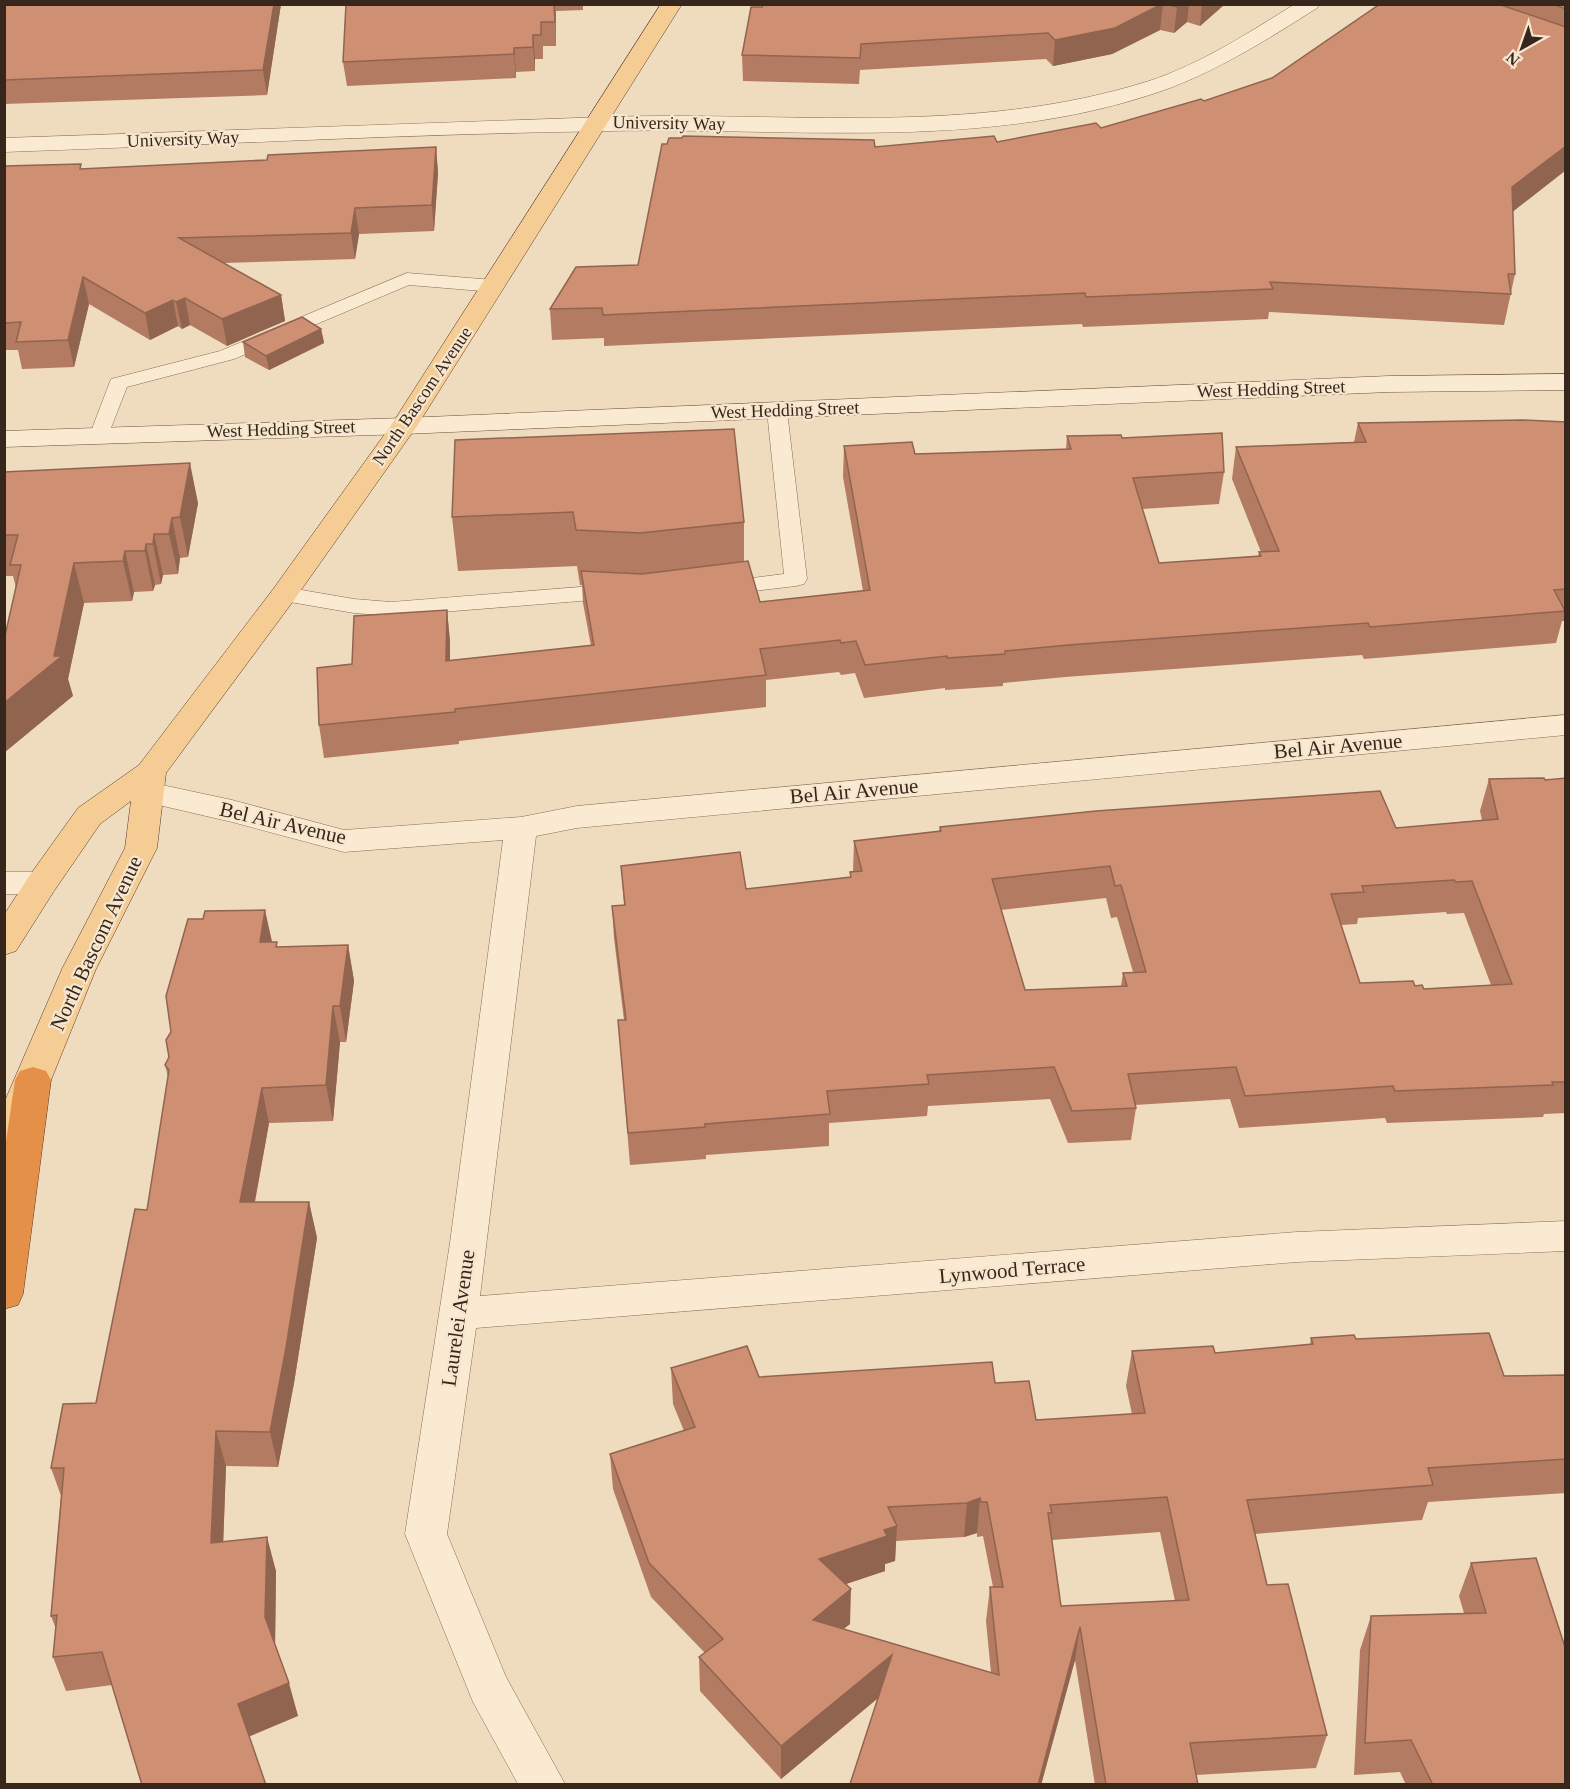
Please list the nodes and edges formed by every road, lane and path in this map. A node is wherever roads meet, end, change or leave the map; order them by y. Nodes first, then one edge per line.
1 (672, 4) edge
2 (1310, 4) edge
3 (597, 123) junction
4 (4, 146) edge
5 (494, 286) junction
6 (1566, 382) edge
7 (777, 411) junction
8 (404, 426) junction
9 (100, 434) junction
10 (4, 439) edge
11 (702, 590) edge
12 (284, 594) junction
13 (643, 597) edge
14 (1566, 725) edge
15 (149, 782) junction
16 (521, 828) junction
17 (4, 883) edge
18 (42, 883) junction
19 (4, 943) edge
20 (33, 1080) junction
21 (4, 1142) edge
22 (1566, 1236) edge
23 (4, 1294) edge
24 (459, 1314) junction
25 (542, 1785) edge

1 - 3 main road, North Bascom Avenue
2 - 3 street, University Way
3 - 4 street, University Way
3 - 5 main road, North Bascom Avenue
5 - 8 main road, North Bascom Avenue
5 - 9 lane
6 - 7 street, West Hedding Street
7 - 8 street, West Hedding Street
7 - 11 lane
8 - 9 street, West Hedding Street
8 - 12 main road, North Bascom Avenue
9 - 10 street, West Hedding Street
12 - 13 lane
12 - 15 main road, North Bascom Avenue
14 - 16 street, Bel Air Avenue
15 - 16 street, Bel Air Avenue
15 - 18 main road, North Bascom Avenue
15 - 20 main road, North Bascom Avenue
16 - 24 street, Laurelei Avenue
17 - 18 street
18 - 19 main road, North Bascom Avenue
20 - 21 main road, North Bascom Avenue
20 - 23 highway
22 - 24 street, Lynwood Terrace
24 - 25 street, Laurelei Avenue

